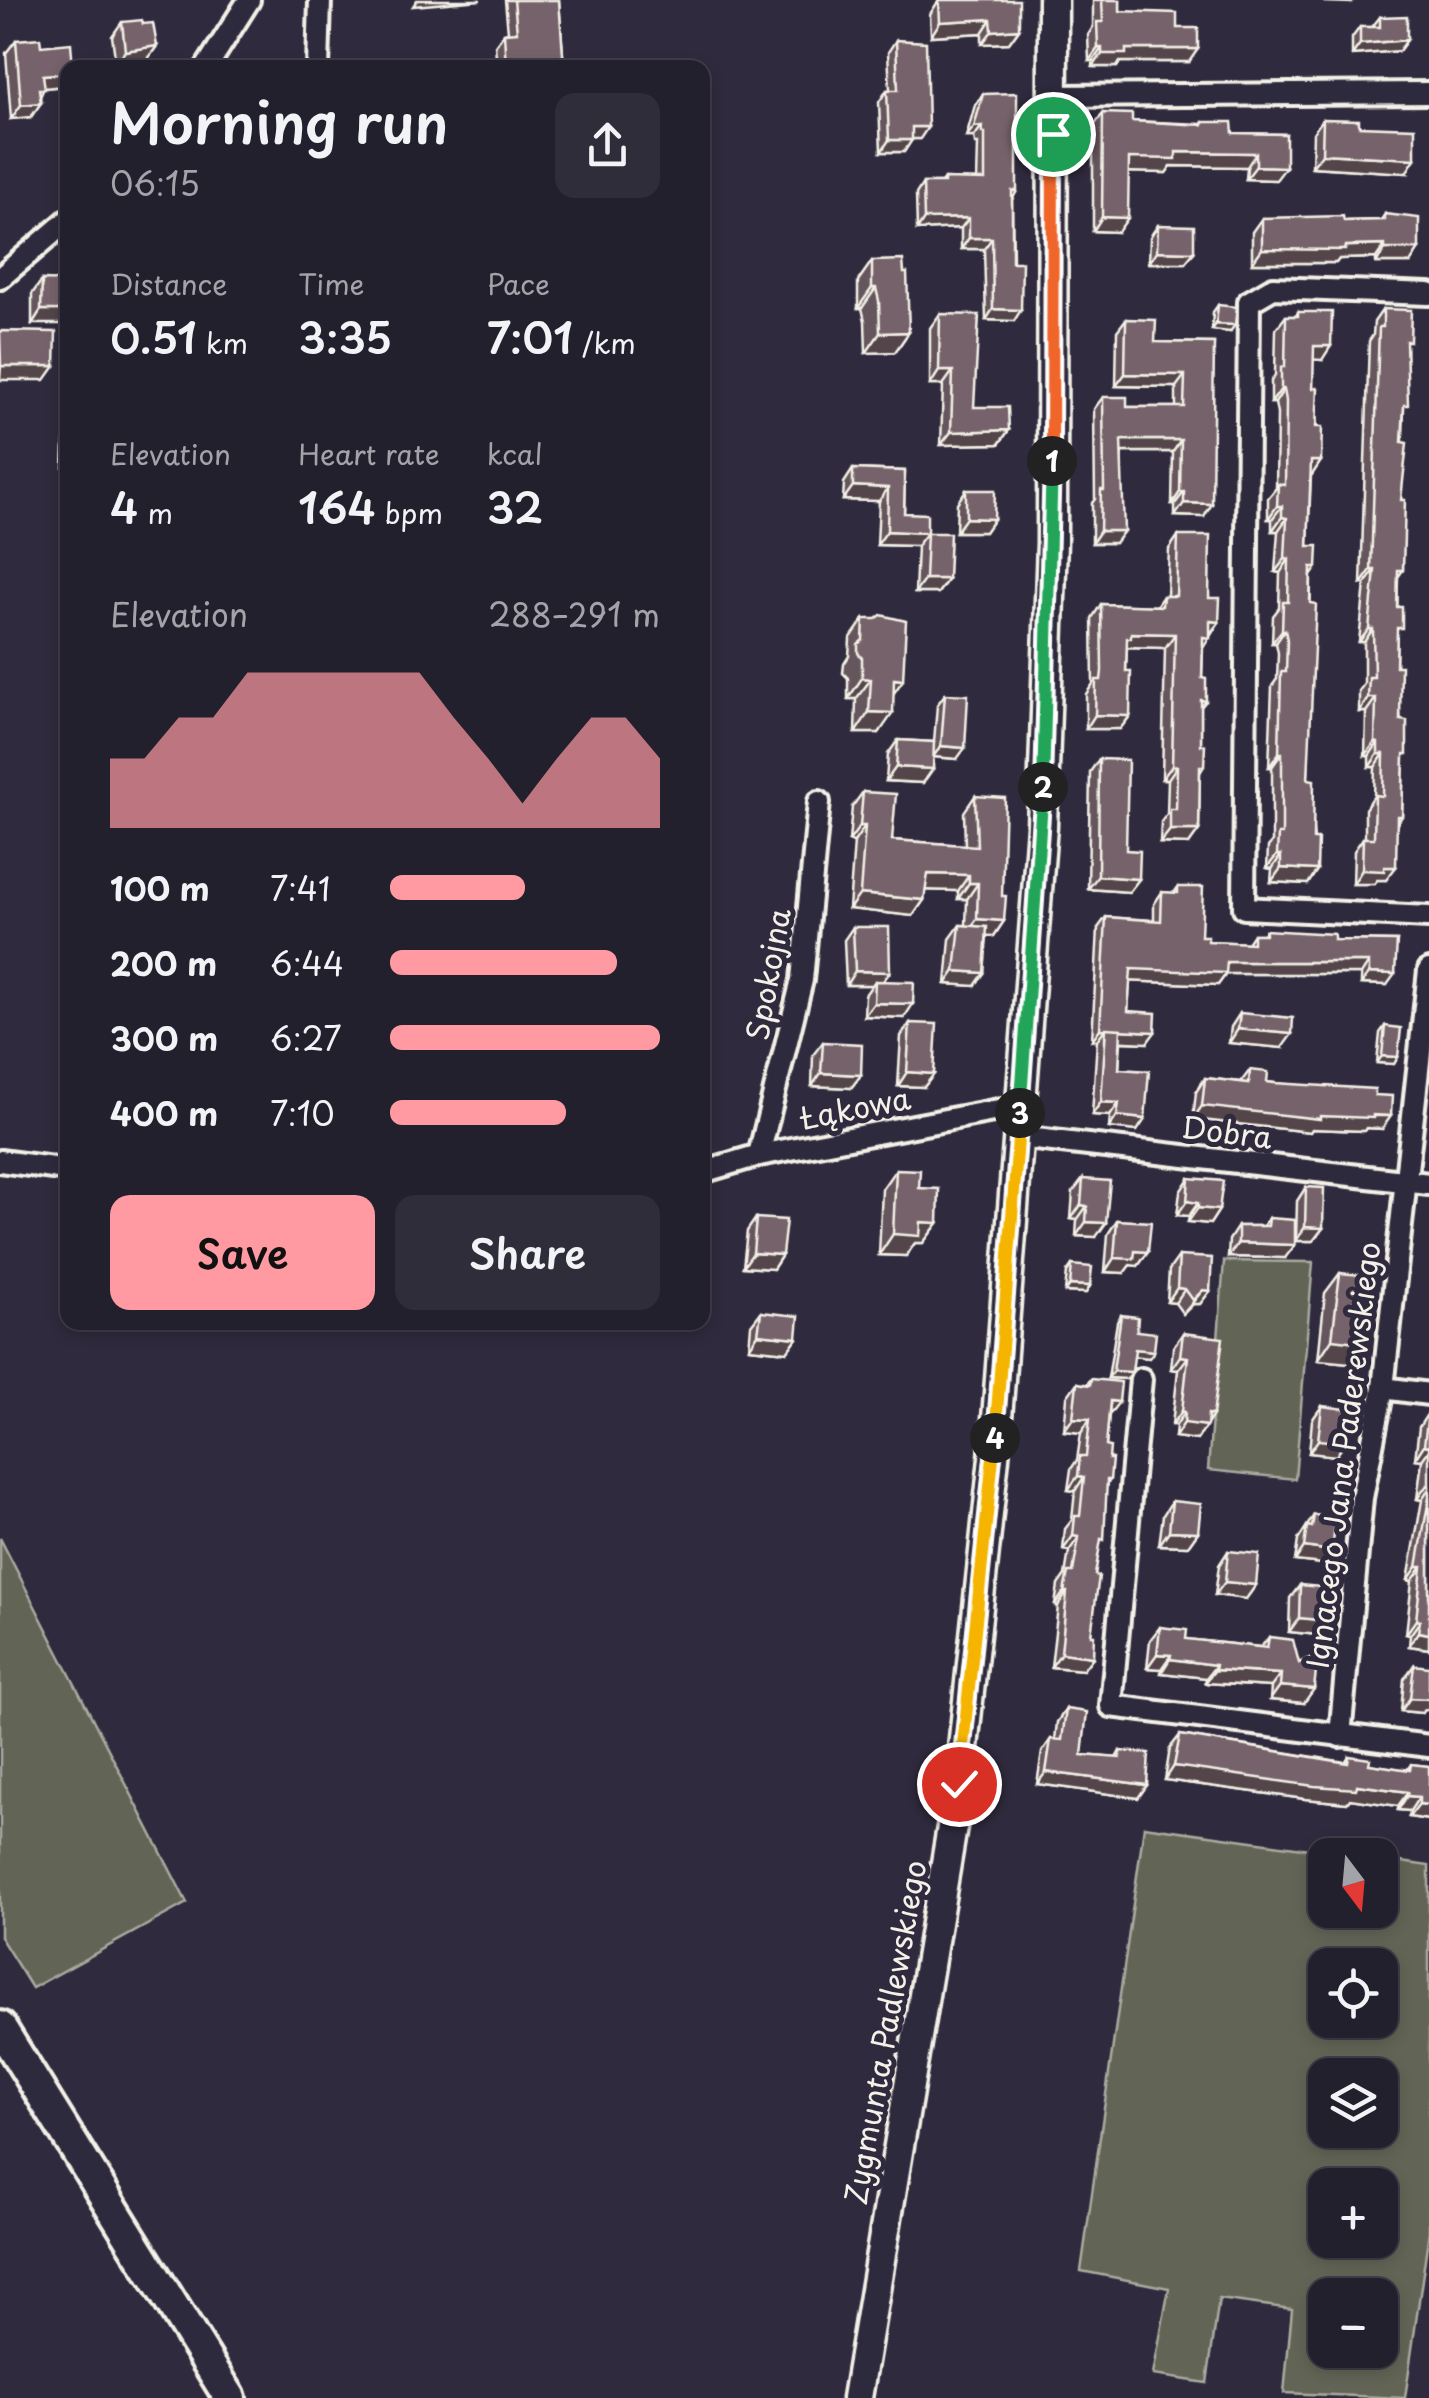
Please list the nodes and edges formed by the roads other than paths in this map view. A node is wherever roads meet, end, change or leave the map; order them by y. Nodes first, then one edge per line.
1 (249, 0) edge
2 (320, 0) edge
3 (1053, 0) edge
4 (211, 60) edge
5 (318, 60) edge
6 (1429, 94) edge
7 (1054, 96) junction
8 (60, 227) edge
9 (0, 278) edge
10 (1429, 294) edge
11 (819, 802) dead end
12 (1429, 917) edge
13 (1429, 970) edge
14 (1020, 1106) junction
15 (1018, 1137) junction
16 (759, 1155) junction
17 (0, 1161) edge
18 (60, 1169) edge
19 (710, 1170) edge
20 (1404, 1181) junction
21 (1429, 1184) edge
22 (1141, 1380) dead end
23 (1382, 1388) junction
24 (1429, 1394) edge
25 (1340, 1736) junction
26 (1429, 1746) edge
27 (0, 2027) edge
28 (230, 2398) edge
29 (857, 2398) edge

1 - 4 street
2 - 5 street
3 - 7 street, Zygmunta Padlewskiego
6 - 7 street
7 - 14 street, Zygmunta Padlewskiego
8 - 9 street
10 - 12 street
11 - 16 street, Spokojna
13 - 20 street, Ignacego Jana Paderewskiego
14 - 15 street, Zygmunta Padlewskiego
14 - 16 street, Łąkowa
15 - 20 street, Dobra
15 - 29 street, Zygmunta Padlewskiego
16 - 19 street, Łąkowa
17 - 18 street
20 - 21 street, Dobra
20 - 23 street, Ignacego Jana Paderewskiego
22 - 25 street
23 - 24 street
23 - 25 street, Ignacego Jana Paderewskiego
25 - 26 street
27 - 28 main road

